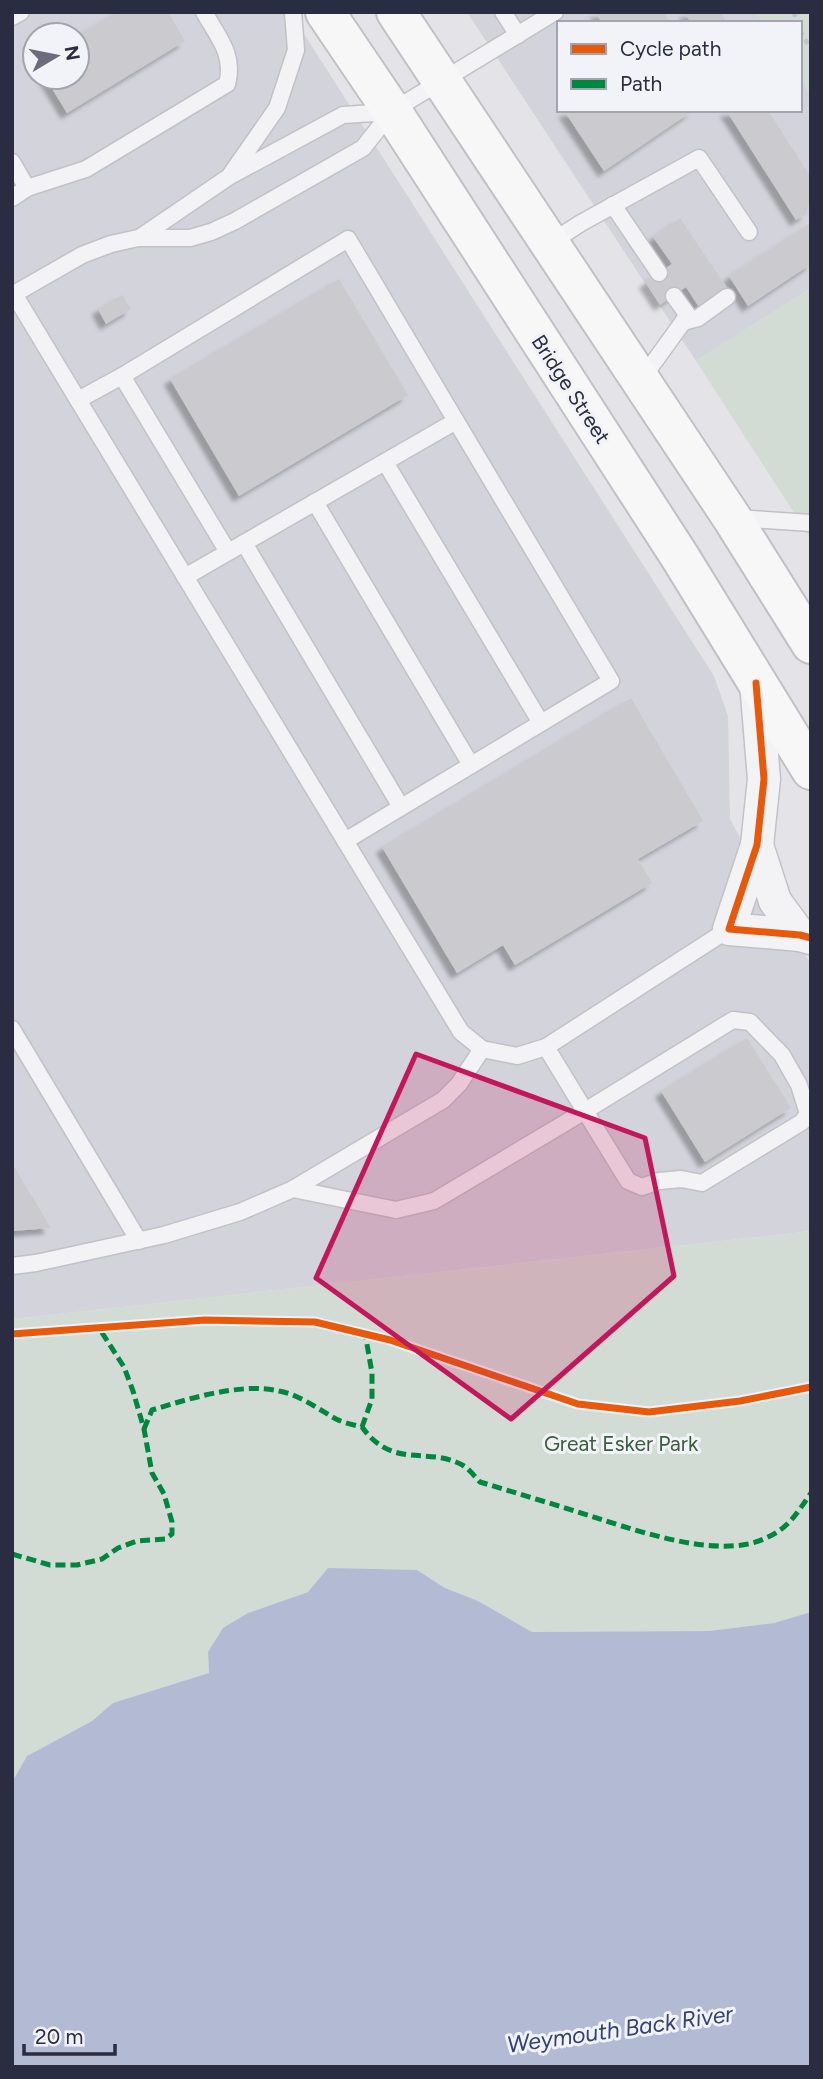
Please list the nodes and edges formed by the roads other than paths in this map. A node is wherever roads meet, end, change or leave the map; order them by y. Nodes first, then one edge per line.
1 (20, 12) edge
2 (204, 12) edge
3 (293, 12) edge
4 (325, 12) edge
5 (397, 12) edge
6 (503, 12) edge
7 (555, 12) edge
8 (12, 17) edge
9 (518, 35) junction
10 (442, 80) junction
11 (392, 111) junction
12 (12, 162) edge
13 (230, 176) junction
14 (27, 188) junction
15 (12, 198) edge
16 (613, 205) junction
17 (749, 232) dead end
18 (138, 238) junction
19 (550, 243) junction
20 (659, 273) dead end
21 (13, 294) edge
22 (674, 296) dead end
23 (727, 297) dead end
24 (683, 322) junction
25 (122, 376) junction
26 (641, 380) junction
27 (78, 400) junction
28 (456, 421) junction
29 (385, 462) junction
30 (315, 502) junction
31 (732, 518) junction
32 (811, 523) edge
33 (244, 543) junction
34 (228, 552) junction
35 (185, 577) junction
36 (811, 644) edge
37 (756, 683) junction
38 (541, 723) junction
39 (471, 765) junction
40 (811, 770) edge
41 (401, 807) junction
42 (345, 841) junction
43 (757, 845) junction
44 (729, 929) junction
45 (805, 936) edge
46 (12, 1029) edge
47 (546, 1047) junction
48 (482, 1049) junction
49 (585, 1111) junction
50 (293, 1189) junction
51 (139, 1241) junction
52 (12, 1266) edge

1 - 8 lane
2 - 14 lane
3 - 13 lane
4 - 11 main road, Bridge Street
5 - 10 main road
6 - 9 lane
7 - 9 lane
9 - 10 lane
10 - 11 lane
10 - 19 main road
11 - 13 lane
11 - 18 lane
11 - 37 main road, Bridge Street
12 - 14 lane
13 - 18 lane
14 - 15 lane
16 - 17 lane
16 - 19 lane
16 - 20 lane
18 - 21 lane
19 - 26 main road
21 - 27 lane
22 - 24 lane
23 - 24 lane
24 - 26 lane
25 - 27 lane
25 - 28 lane
25 - 34 lane
26 - 31 main road
27 - 35 lane
28 - 29 lane
28 - 38 lane
29 - 30 lane
29 - 38 lane
30 - 33 lane
30 - 39 lane
31 - 32 lane
31 - 36 main road
33 - 34 lane
33 - 41 lane
34 - 35 lane
35 - 42 lane
37 - 40 main road, Bridge Street
37 - 43 street
38 - 39 lane
39 - 41 lane
41 - 42 lane
42 - 48 lane
43 - 44 street
43 - 45 street
44 - 45 street
44 - 47 lane
46 - 51 lane
47 - 48 lane
47 - 49 lane
48 - 50 lane
49 - 49 lane
49 - 50 lane
50 - 51 lane
51 - 52 lane

